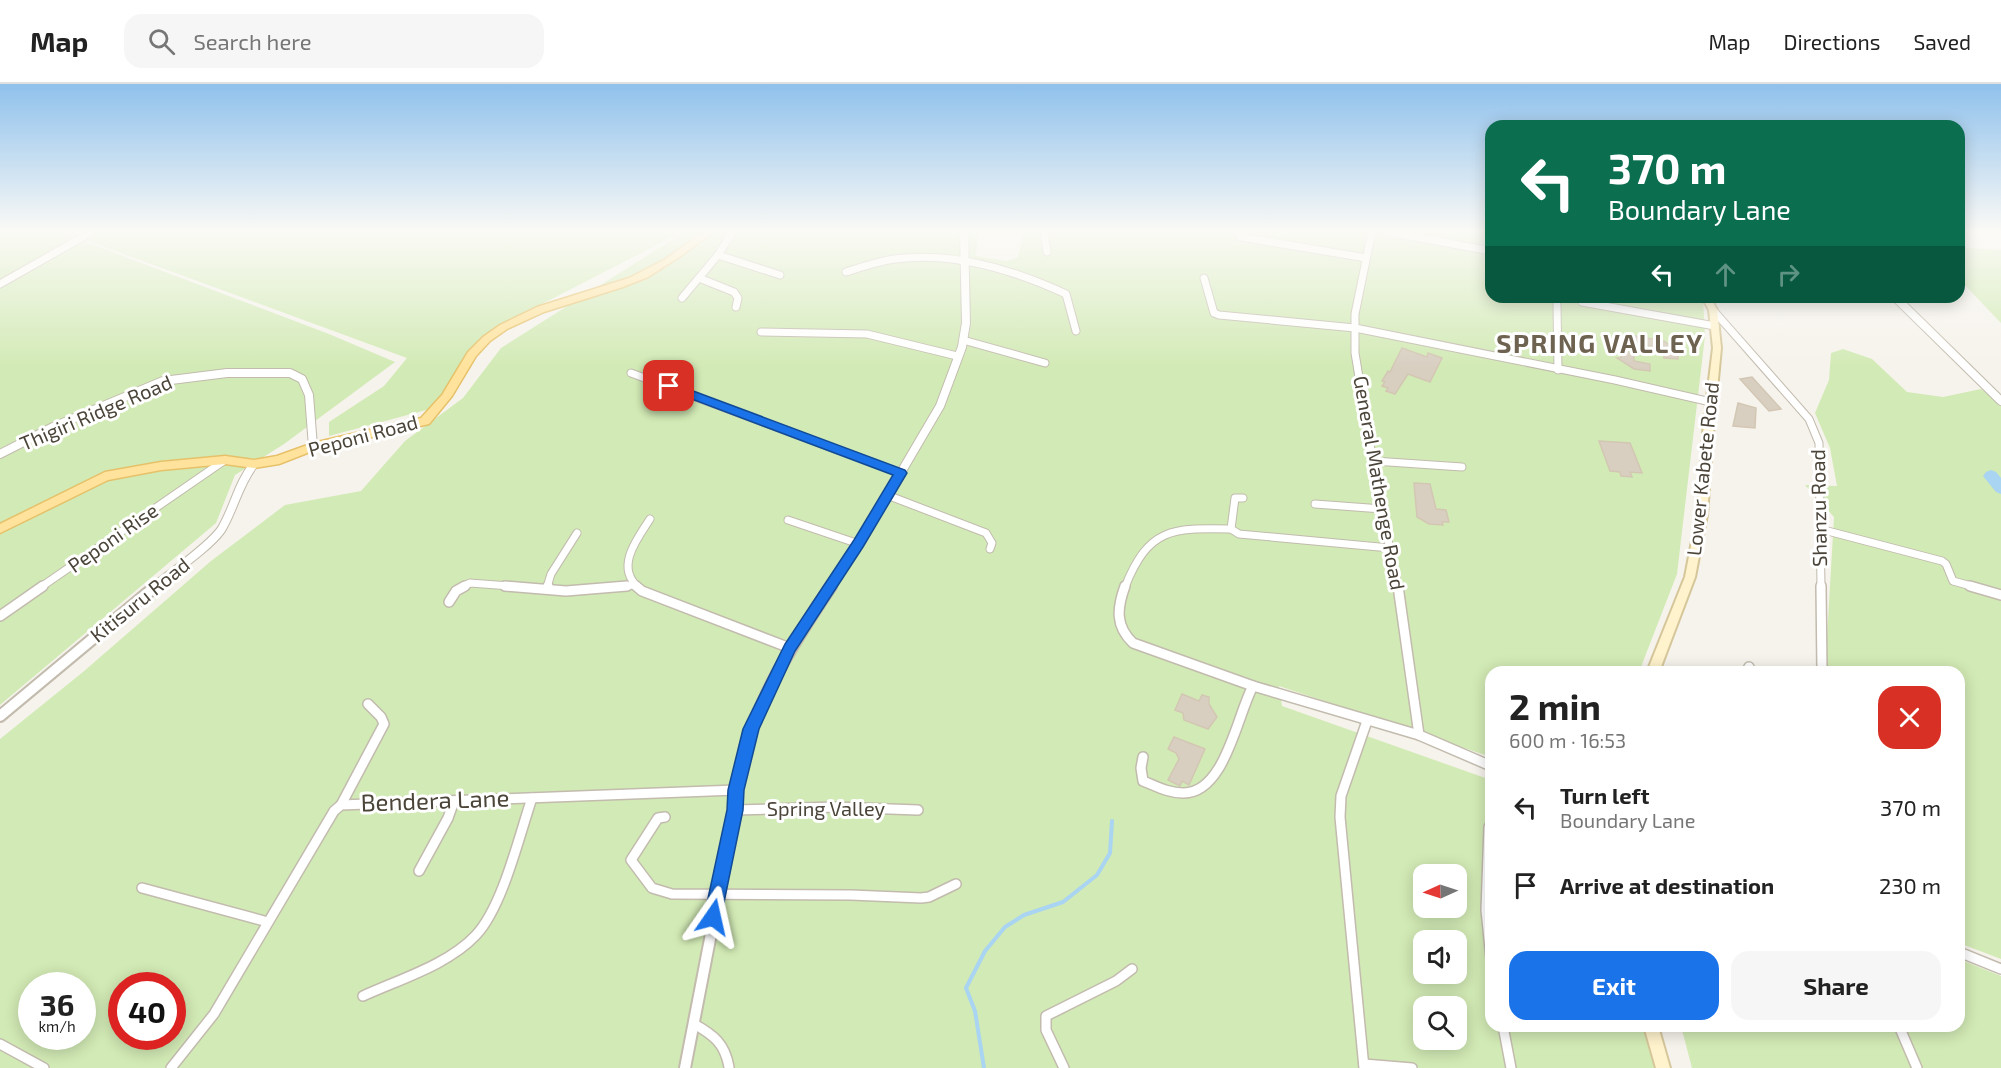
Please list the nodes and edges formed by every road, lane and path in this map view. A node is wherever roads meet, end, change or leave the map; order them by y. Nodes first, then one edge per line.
1 (14, 277) edge
2 (640, 277) edge
3 (965, 277) edge
4 (1023, 277) edge
5 (1362, 277) edge
6 (699, 278) joint
7 (1204, 278) dead end
8 (0, 285) edge
9 (682, 298) dead end
10 (1588, 303) edge
11 (1709, 303) edge
12 (1901, 303) edge
13 (1557, 305) dead end
14 (736, 307) dead end
15 (1713, 310) junction
16 (1715, 326) junction
17 (1355, 328) junction
18 (1076, 331) dead end
19 (761, 332) dead end
20 (963, 340) junction
21 (957, 356) junction
22 (1045, 363) dead end
23 (1558, 370) junction
24 (631, 373) dead end
25 (2001, 401) edge
26 (1711, 402) junction
27 (314, 447) junction
28 (0, 454) edge
29 (225, 460) junction
30 (1374, 461) junction
31 (254, 464) junction
32 (1462, 467) dead end
33 (900, 473) junction
34 (887, 495) junction
35 (1243, 498) dead end
36 (1315, 504) dead end
37 (1382, 509) junction
38 (650, 519) dead end
39 (788, 520) dead end
40 (0, 529) edge
41 (1231, 529) junction
42 (1820, 529) junction
43 (577, 533) dead end
44 (859, 544) junction
45 (1390, 548) junction
46 (990, 549) dead end
47 (633, 585) junction
48 (547, 589) junction
49 (2001, 595) edge
50 (449, 602) dead end
51 (0, 616) edge
52 (790, 648) junction
53 (1655, 666) edge
54 (1822, 666) edge
55 (1253, 686) junction
56 (368, 704) dead end
57 (0, 716) edge
58 (1367, 722) junction
59 (1419, 735) junction
60 (1143, 757) dead end
61 (1485, 763) edge
62 (736, 790) junction
63 (532, 798) junction
64 (454, 801) junction
65 (341, 804) junction
66 (735, 810) junction
67 (918, 810) dead end
68 (665, 817) dead end
69 (419, 871) dead end
70 (956, 884) dead end
71 (142, 888) dead end
72 (717, 895) junction
73 (268, 922) junction
74 (1965, 954) edge
75 (1132, 969) dead end
76 (2001, 969) edge
77 (363, 996) dead end
78 (694, 1024) junction
79 (1504, 1032) edge
80 (1653, 1032) edge
81 (1902, 1032) edge
82 (0, 1044) edge
83 (1364, 1066) edge
84 (729, 1067) edge
85 (44, 1068) edge
86 (171, 1068) edge
87 (685, 1068) edge
88 (1064, 1068) edge
89 (1412, 1068) edge
90 (1511, 1068) edge
91 (1663, 1068) edge
92 (1917, 1068) edge

1 - 8 street
2 - 27 main road, Peponi Road
3 - 20 street
4 - 18 street
5 - 17 street, General Mathenge Road
6 - 9 street
6 - 14 street
7 - 17 street
10 - 16 street
11 - 15 main road, Lower Kabete Road
12 - 25 street
13 - 23 street
15 - 16 main road, Lower Kabete Road
15 - 42 street, Shanzu Road
16 - 26 main road, Lower Kabete Road
17 - 23 street
17 - 30 street, General Mathenge Road
19 - 21 street
20 - 21 street
20 - 22 street
21 - 33 street
23 - 26 street
24 - 33 street
26 - 53 main road, Lower Kabete Road
27 - 28 street, Thigiri Ridge Road
27 - 31 main road, Peponi Road
29 - 31 main road, Peponi Road
29 - 40 main road, Peponi Road
29 - 51 street, Peponi Rise
30 - 32 street
30 - 37 street, General Mathenge Road
31 - 57 street, Kitisuru Road
33 - 34 street
34 - 44 street
34 - 46 street
35 - 41 street
36 - 37 street
37 - 45 street, General Mathenge Road
38 - 47 street
39 - 44 street
41 - 45 street
41 - 55 street
42 - 49 street
42 - 54 street, Shanzu Road
43 - 48 street
44 - 52 street
45 - 59 street, General Mathenge Road
47 - 48 street
47 - 52 street
48 - 50 street
52 - 62 street
55 - 58 street
55 - 60 street
56 - 65 street
58 - 59 street
58 - 83 street
59 - 61 street
62 - 63 street, Bendera Lane
62 - 66 street
63 - 64 street, Bendera Lane
63 - 77 street
64 - 65 street, Bendera Lane
64 - 69 street
65 - 73 street, Bendera Lane
66 - 67 street, Spring Valley
66 - 72 street
68 - 72 street
70 - 72 street
71 - 73 street
72 - 78 street
73 - 86 street, Bendera Lane
74 - 76 street
75 - 88 street
78 - 84 street
78 - 87 street
79 - 90 street
80 - 91 main road
81 - 92 street
82 - 85 street
83 - 89 street

